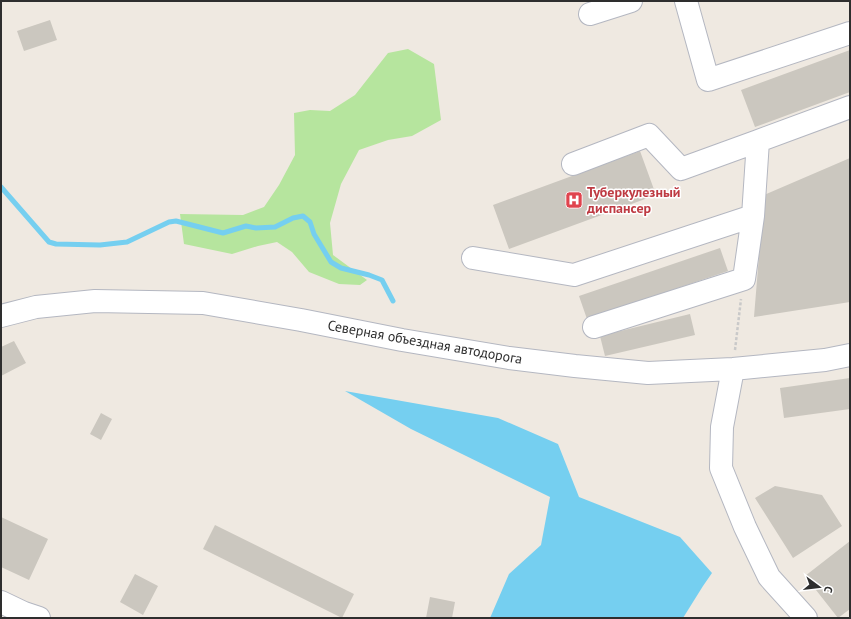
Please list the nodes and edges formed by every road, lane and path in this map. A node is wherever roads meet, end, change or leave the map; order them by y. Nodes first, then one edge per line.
1 (631, 1) edge
2 (686, 1) edge
3 (590, 14) dead end
4 (850, 33) edge
5 (850, 107) edge
6 (758, 141) junction
7 (573, 164) dead end
8 (752, 216) junction
9 (473, 258) dead end
10 (744, 279) junction
11 (1, 316) edge
12 (594, 327) dead end
13 (850, 355) edge
14 (733, 369) junction
15 (1, 602) edge
16 (39, 618) edge
17 (806, 618) edge

1 - 3 street
2 - 4 street
5 - 6 street
6 - 7 street
6 - 8 street
8 - 9 street
8 - 10 street
10 - 12 street
10 - 14 path
11 - 14 street, Северная объездная автодорога
13 - 14 street, Северная объездная автодорога
14 - 17 street
15 - 16 street

